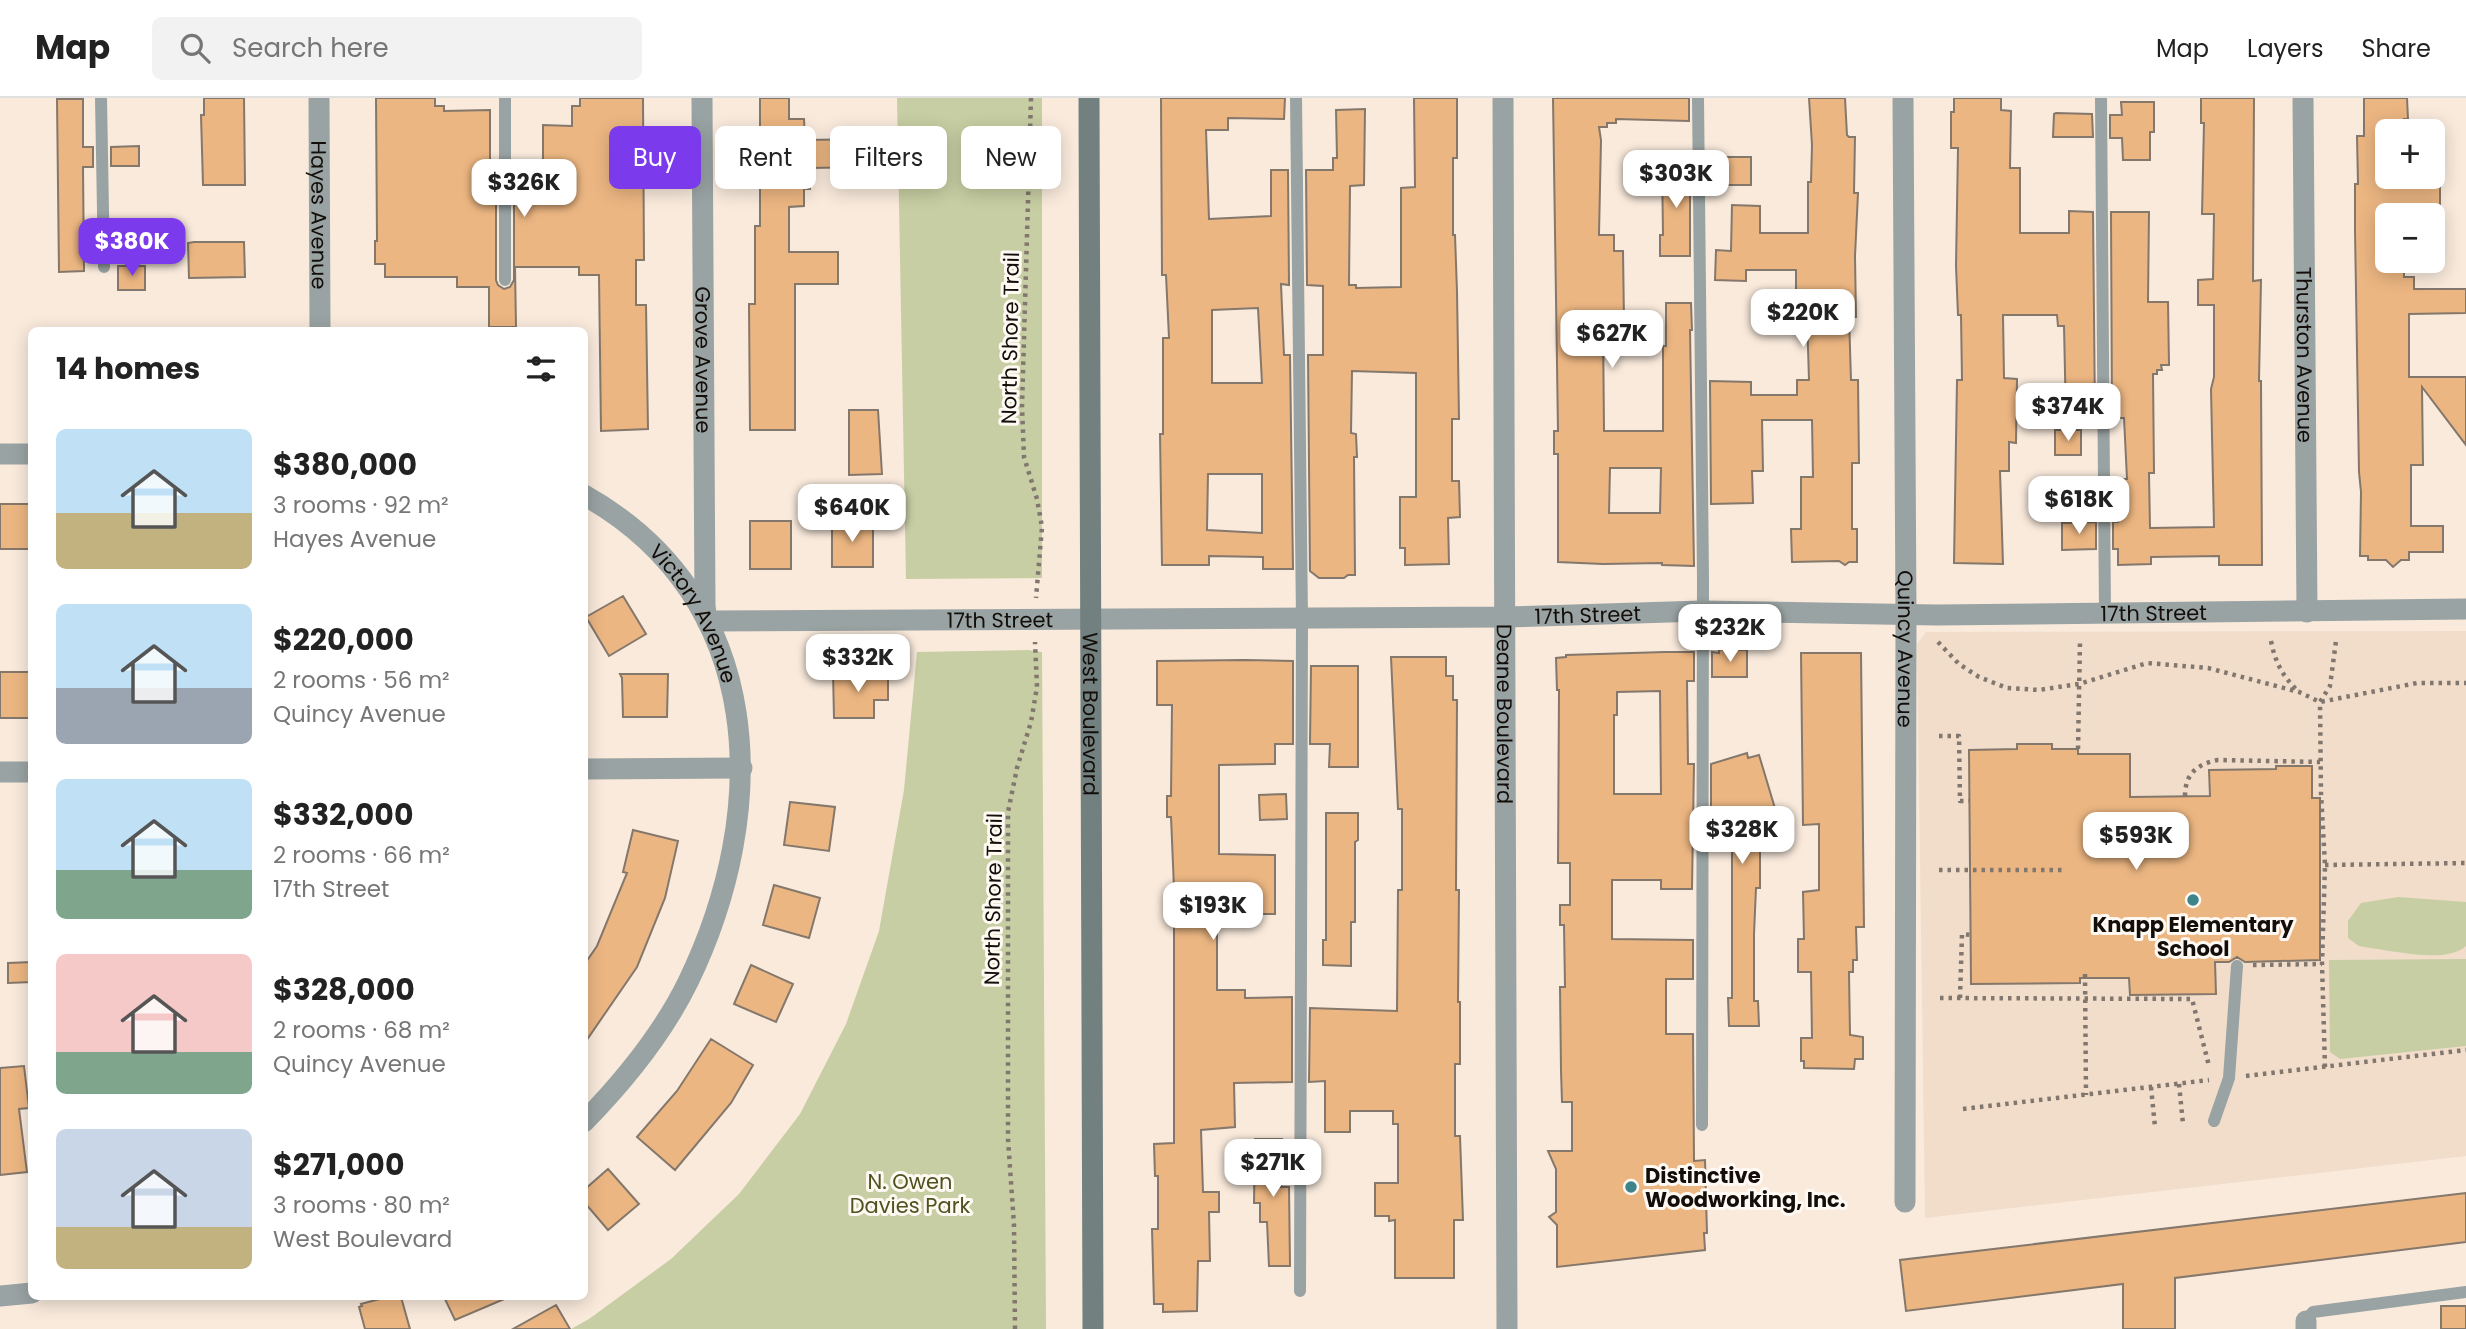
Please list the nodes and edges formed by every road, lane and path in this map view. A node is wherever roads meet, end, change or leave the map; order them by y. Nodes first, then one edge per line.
1 (101, 98) edge
2 (319, 98) edge
3 (505, 98) edge
4 (702, 98) edge
5 (1031, 98) edge
6 (1089, 98) edge
7 (1296, 98) edge
8 (1503, 98) edge
9 (1698, 98) edge
10 (1903, 98) edge
11 (2101, 98) edge
12 (2303, 98) edge
13 (104, 267) dead end
14 (505, 280) dead end
15 (320, 327) edge
16 (0, 454) edge
17 (28, 454) edge
18 (588, 498) edge
19 (2466, 609) edge
20 (1702, 611) junction
21 (2307, 612) junction
22 (2105, 614) junction
23 (1906, 615) junction
24 (1506, 617) junction
25 (1302, 618) junction
26 (1092, 619) junction
27 (1035, 620) junction
28 (707, 621) junction
29 (2080, 641) dead end
30 (2271, 641) dead end
31 (2336, 641) dead end
32 (1938, 642) dead end
33 (2466, 682) edge
34 (2079, 684) junction
35 (2299, 692) junction
36 (2320, 702) junction
37 (1939, 736) dead end
38 (2078, 749) dead end
39 (2320, 762) junction
40 (742, 768) junction
41 (588, 769) edge
42 (0, 772) edge
43 (28, 772) edge
44 (2185, 796) dead end
45 (1970, 801) dead end
46 (2466, 863) edge
47 (2325, 865) junction
48 (1939, 870) dead end
49 (2062, 870) dead end
50 (1971, 934) dead end
51 (2322, 964) junction
52 (2236, 966) joint
53 (2085, 974) dead end
54 (1940, 998) dead end
55 (1960, 998) junction
56 (2085, 998) junction
57 (2209, 1066) dead end
58 (2325, 1067) dead end
59 (2179, 1084) dead end
60 (2151, 1087) dead end
61 (2086, 1095) dead end
62 (588, 1118) edge
63 (2214, 1121) dead end
64 (2183, 1124) dead end
65 (1702, 1125) dead end
66 (2155, 1127) dead end
67 (1905, 1202) dead end
68 (1300, 1292) dead end
69 (2466, 1292) edge
70 (28, 1293) edge
71 (0, 1296) edge
72 (2306, 1325) edge
73 (1015, 1329) edge
74 (1093, 1329) edge
75 (1507, 1329) edge

1 - 13 lane
2 - 15 street, Hayes Avenue
3 - 14 lane
4 - 28 street, Grove Avenue
5 - 27 path, North Shore Trail
6 - 26 street, West Boulevard
7 - 25 lane
8 - 24 street, Deane Boulevard
9 - 20 lane
10 - 23 street, Quincy Avenue
11 - 22 lane
12 - 21 street, Thurston Avenue
16 - 17 street
18 - 28 street, Victory Avenue
19 - 21 street, 17th Street
20 - 23 street, 17th Street
20 - 24 street, 17th Street
20 - 65 lane
21 - 22 street, 17th Street
22 - 23 street, 17th Street
23 - 67 street, Quincy Avenue
24 - 25 street, 17th Street
24 - 75 street, Deane Boulevard
25 - 26 street, 17th Street
25 - 68 lane
26 - 27 street, 17th Street
26 - 74 street, West Boulevard
27 - 28 street, 17th Street
27 - 73 path, North Shore Trail
28 - 40 street, Victory Avenue
29 - 34 path
30 - 35 path
31 - 36 path
32 - 34 path
33 - 36 path
34 - 35 path
34 - 38 path
35 - 36 path
36 - 39 path
37 - 45 path
39 - 44 path
39 - 47 path
40 - 41 street
40 - 62 street, Victory Avenue
42 - 43 street
46 - 47 path
47 - 51 path
48 - 49 path
50 - 55 path
51 - 52 path
51 - 58 path
52 - 63 lane
53 - 56 path
54 - 55 path
55 - 56 path
56 - 57 path
56 - 61 path
59 - 64 path
60 - 66 path
69 - 72 lane
70 - 71 street

